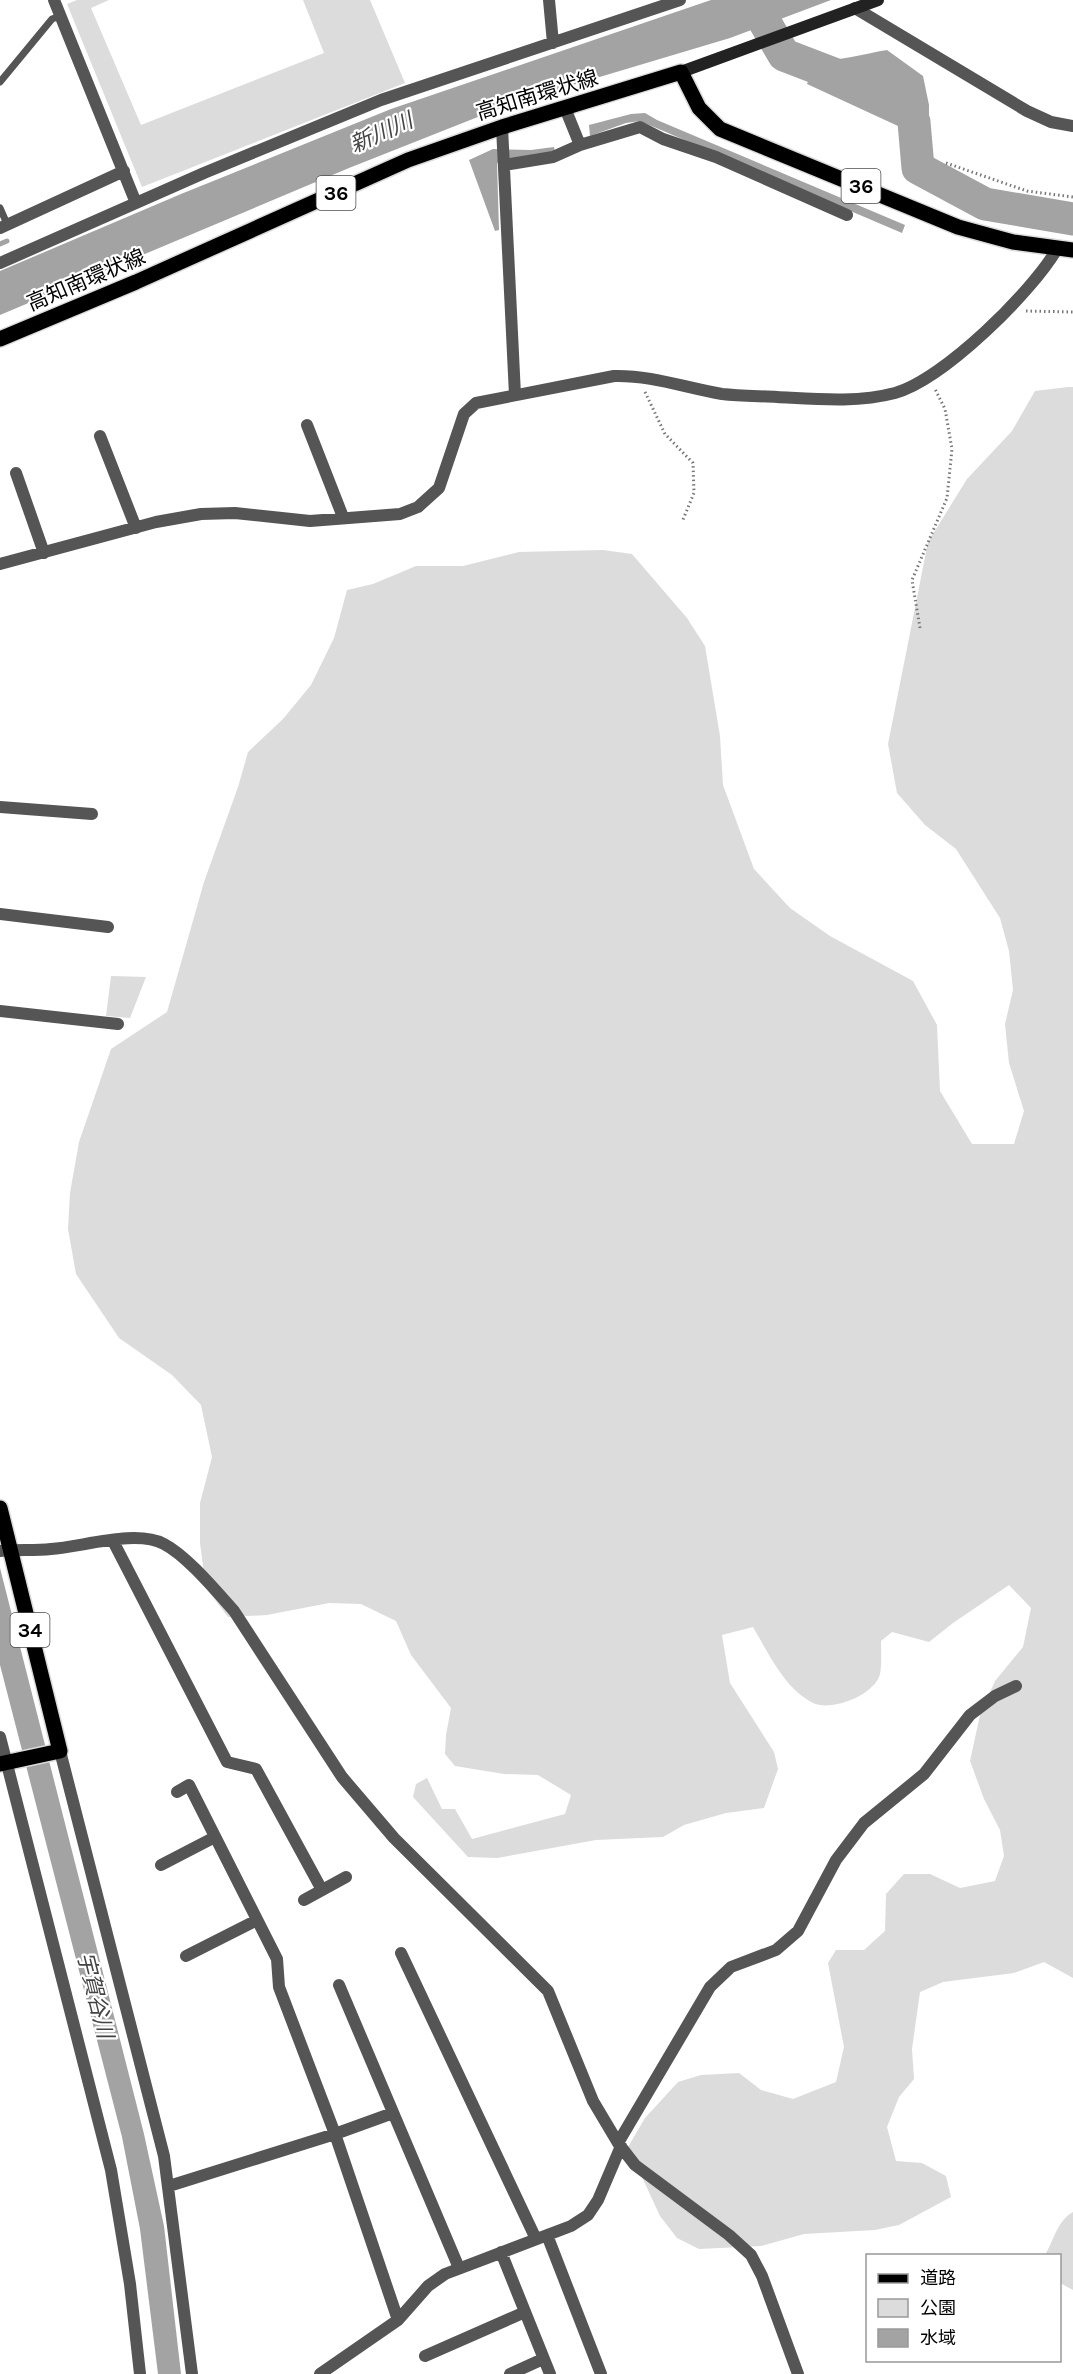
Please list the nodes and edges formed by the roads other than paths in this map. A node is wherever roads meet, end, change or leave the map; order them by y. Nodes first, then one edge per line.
1 (54, 0) edge
2 (549, 0) edge
3 (680, 0) edge
4 (878, 0) edge
5 (855, 8) junction
6 (60, 16) junction
7 (553, 43) junction
8 (681, 72) junction
9 (0, 82) edge
10 (565, 108) junction
11 (1073, 126) edge
12 (502, 127) junction
13 (580, 145) junction
14 (504, 165) junction
15 (124, 171) junction
16 (136, 203) junction
17 (0, 208) edge
18 (847, 215) dead end
19 (4, 226) edge
20 (1057, 249) junction
21 (1073, 250) edge
22 (0, 263) edge
23 (0, 339) edge
24 (515, 396) junction
25 (307, 425) dead end
26 (100, 436) dead end
27 (16, 473) dead end
28 (343, 517) junction
29 (136, 528) junction
30 (44, 553) junction
31 (0, 564) edge
32 (0, 807) edge
33 (92, 814) dead end
34 (0, 914) edge
35 (108, 927) dead end
36 (0, 1011) edge
37 (118, 1024) dead end
38 (0, 1508) edge
39 (113, 1541) junction
40 (5, 1551) edge
41 (1016, 1686) dead end
42 (0, 1737) edge
43 (55, 1753) junction
44 (8, 1763) edge
45 (177, 1792) dead end
46 (215, 1838) junction
47 (161, 1865) dead end
48 (346, 1877) dead end
49 (322, 1890) junction
50 (304, 1900) dead end
51 (257, 1920) junction
52 (401, 1953) dead end
53 (186, 1956) dead end
54 (339, 1985) dead end
55 (393, 2113) junction
56 (335, 2134) junction
57 (619, 2145) junction
58 (169, 2186) junction
59 (542, 2237) junction
60 (501, 2252) junction
61 (459, 2268) junction
62 (525, 2312) junction
63 (398, 2320) junction
64 (425, 2356) dead end
65 (543, 2359) junction
66 (794, 2373) edge
67 (140, 2374) edge
68 (192, 2374) edge
69 (320, 2374) edge
70 (510, 2374) edge
71 (550, 2374) edge
72 (601, 2374) edge

1 - 6 street
2 - 7 street
3 - 7 street
4 - 5 main road
5 - 8 main road
5 - 11 street
6 - 9 lane
6 - 15 street
7 - 16 street
8 - 10 main road, 高知南環状線 / 36
8 - 20 main road, 36
10 - 12 main road, 高知南環状線 / 36
10 - 13 street
12 - 14 street
12 - 23 main road, 高知南環状線 / 36
13 - 14 street
13 - 18 street
14 - 24 street
15 - 16 street
15 - 19 street
16 - 22 street
17 - 19 lane
20 - 21 main road, 36
20 - 24 street
24 - 28 street
25 - 28 street
26 - 29 street
27 - 30 street
28 - 29 street
29 - 30 street
30 - 31 street
32 - 33 street
34 - 35 street
36 - 37 street
38 - 40 main road, 34
39 - 40 street
39 - 49 street
39 - 57 street
40 - 43 main road, 34
41 - 57 street
42 - 44 street
43 - 44 main road
43 - 58 street
44 - 67 street
45 - 46 street
46 - 47 street
46 - 51 street
48 - 49 street
49 - 50 street
51 - 53 street
51 - 56 street
52 - 59 street
54 - 55 street
55 - 56 street
55 - 61 street
56 - 58 street
56 - 63 street
57 - 59 street
57 - 66 street
58 - 68 street
59 - 60 street
59 - 72 street
60 - 61 street
60 - 62 street
61 - 63 street
62 - 64 street
62 - 65 street
63 - 69 street
65 - 70 street
65 - 71 street

